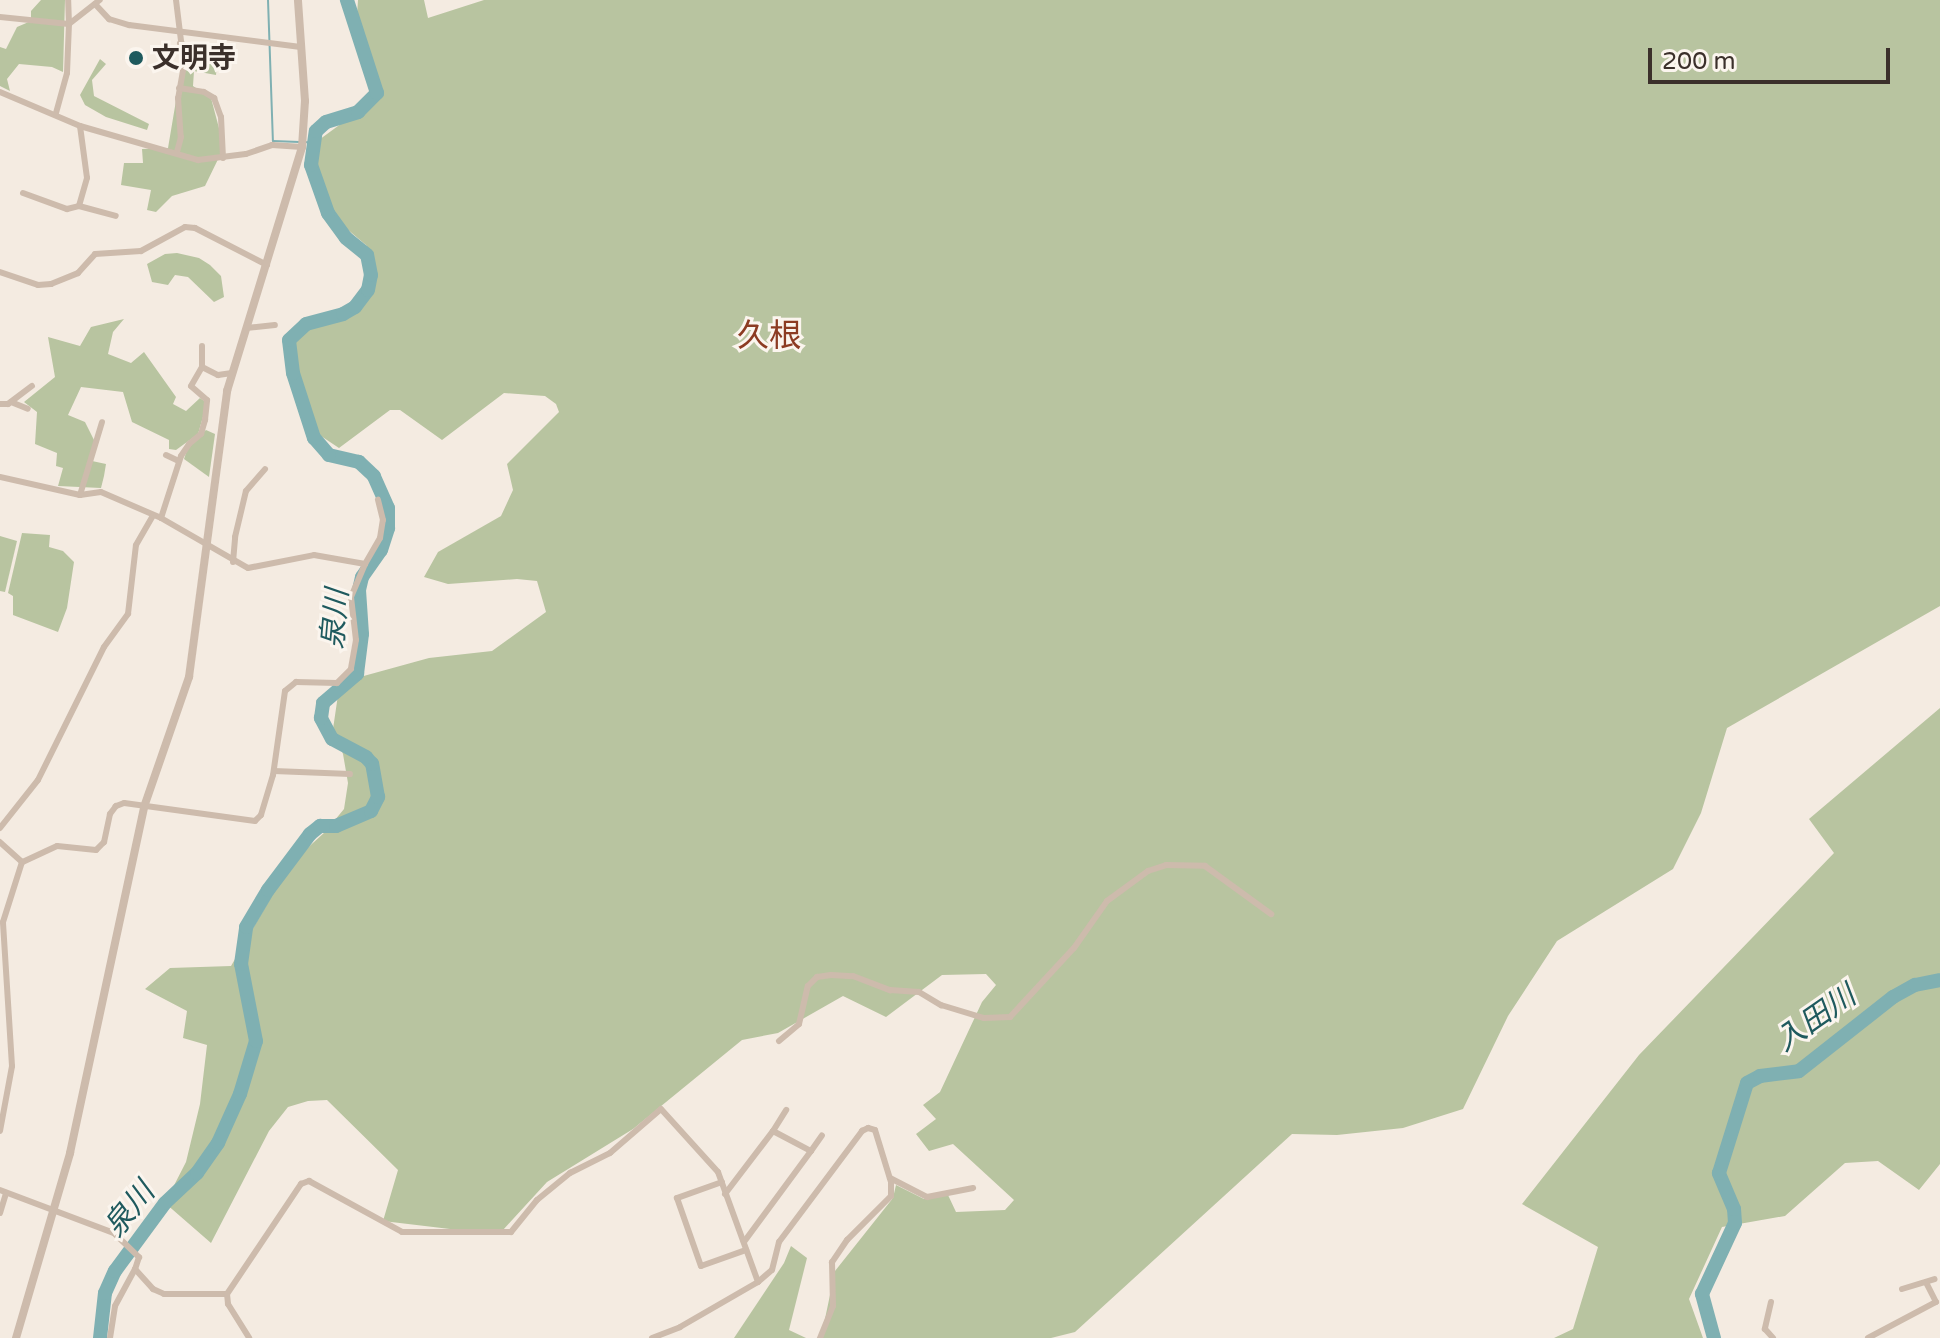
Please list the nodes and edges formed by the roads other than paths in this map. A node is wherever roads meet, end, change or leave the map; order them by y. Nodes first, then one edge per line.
1 (68, 0) edge
2 (176, 0) edge
3 (298, 0) edge
4 (98, 2) edge
5 (0, 17) edge
6 (69, 24) junction
7 (178, 33) junction
8 (180, 43) junction
9 (301, 47) junction
10 (221, 62) dead end
11 (179, 88) junction
12 (0, 92) edge
13 (56, 113) junction
14 (80, 126) junction
15 (302, 147) junction
16 (177, 152) junction
17 (223, 158) junction
18 (23, 193) dead end
19 (79, 206) junction
20 (116, 216) dead end
21 (267, 265) junction
22 (0, 272) edge
23 (275, 325) dead end
24 (246, 328) junction
25 (202, 346) dead end
26 (202, 367) junction
27 (232, 373) junction
28 (32, 386) dead end
29 (11, 402) junction
30 (0, 404) edge
31 (28, 409) dead end
32 (102, 422) dead end
33 (166, 455) dead end
34 (179, 461) junction
35 (265, 469) dead end
36 (0, 477) edge
37 (80, 495) junction
38 (378, 500) dead end
39 (153, 515) junction
40 (161, 518) junction
41 (207, 545) junction
42 (233, 562) junction
43 (365, 564) junction
44 (356, 640) junction
45 (367, 640) dead end
46 (274, 771) junction
47 (350, 774) dead end
48 (144, 807) junction
49 (0, 828) edge
50 (0, 842) edge
51 (22, 862) junction
52 (1271, 914) dead end
53 (779, 1041) dead end
54 (0, 1042) edge
55 (10, 1043) junction
56 (786, 1110) dead end
57 (0, 1131) edge
58 (773, 1131) junction
59 (822, 1135) dead end
60 (811, 1151) junction
61 (890, 1178) junction
62 (722, 1182) junction
63 (973, 1188) dead end
64 (3, 1192) edge
65 (725, 1194) junction
66 (53, 1211) junction
67 (0, 1213) edge
68 (744, 1242) junction
69 (746, 1250) junction
70 (135, 1269) junction
71 (1935, 1279) dead end
72 (758, 1282) junction
73 (1926, 1282) junction
74 (1902, 1289) dead end
75 (227, 1294) junction
76 (1771, 1302) dead end
77 (680, 1327) junction
78 (16, 1338) edge
79 (110, 1338) edge
80 (249, 1338) edge
81 (652, 1338) edge
82 (683, 1338) edge
83 (820, 1338) edge
84 (1773, 1338) edge
85 (1868, 1338) edge

1 - 6 street
2 - 7 street
3 - 9 street
4 - 6 street
4 - 7 street
5 - 6 street
6 - 13 street
7 - 8 street
7 - 9 street
8 - 10 street
8 - 11 street
9 - 15 street
11 - 16 street
11 - 17 street
12 - 13 street
13 - 14 street
14 - 16 street
14 - 19 street
15 - 17 street
15 - 21 street
16 - 17 street
18 - 19 street
19 - 20 street
21 - 22 street
21 - 24 street
23 - 24 street
24 - 27 street
25 - 26 street
26 - 27 street
26 - 34 street
27 - 41 street
28 - 29 street
29 - 30 street
29 - 31 street
32 - 37 street
33 - 34 street
34 - 40 street
35 - 42 street
36 - 37 street
37 - 39 street
38 - 43 street
39 - 40 street
39 - 49 street
40 - 41 street
41 - 42 street
41 - 48 street
42 - 43 street
43 - 44 street
44 - 45 street
44 - 46 street
46 - 47 street
46 - 48 street
48 - 51 street
48 - 66 street
50 - 51 street
51 - 55 street
52 - 53 street
54 - 55 street
55 - 57 street
56 - 58 street
58 - 60 street
58 - 65 street
59 - 60 street
60 - 68 street
61 - 63 street
61 - 72 street
61 - 83 street
62 - 65 street
62 - 69 street
62 - 75 street
64 - 66 street
64 - 67 street
65 - 68 street
66 - 70 street
66 - 78 street
68 - 69 street
69 - 72 street
70 - 75 street
70 - 79 street
71 - 73 street
72 - 77 street
73 - 74 street
73 - 85 street
75 - 80 street
76 - 84 street
77 - 81 street
77 - 82 street

